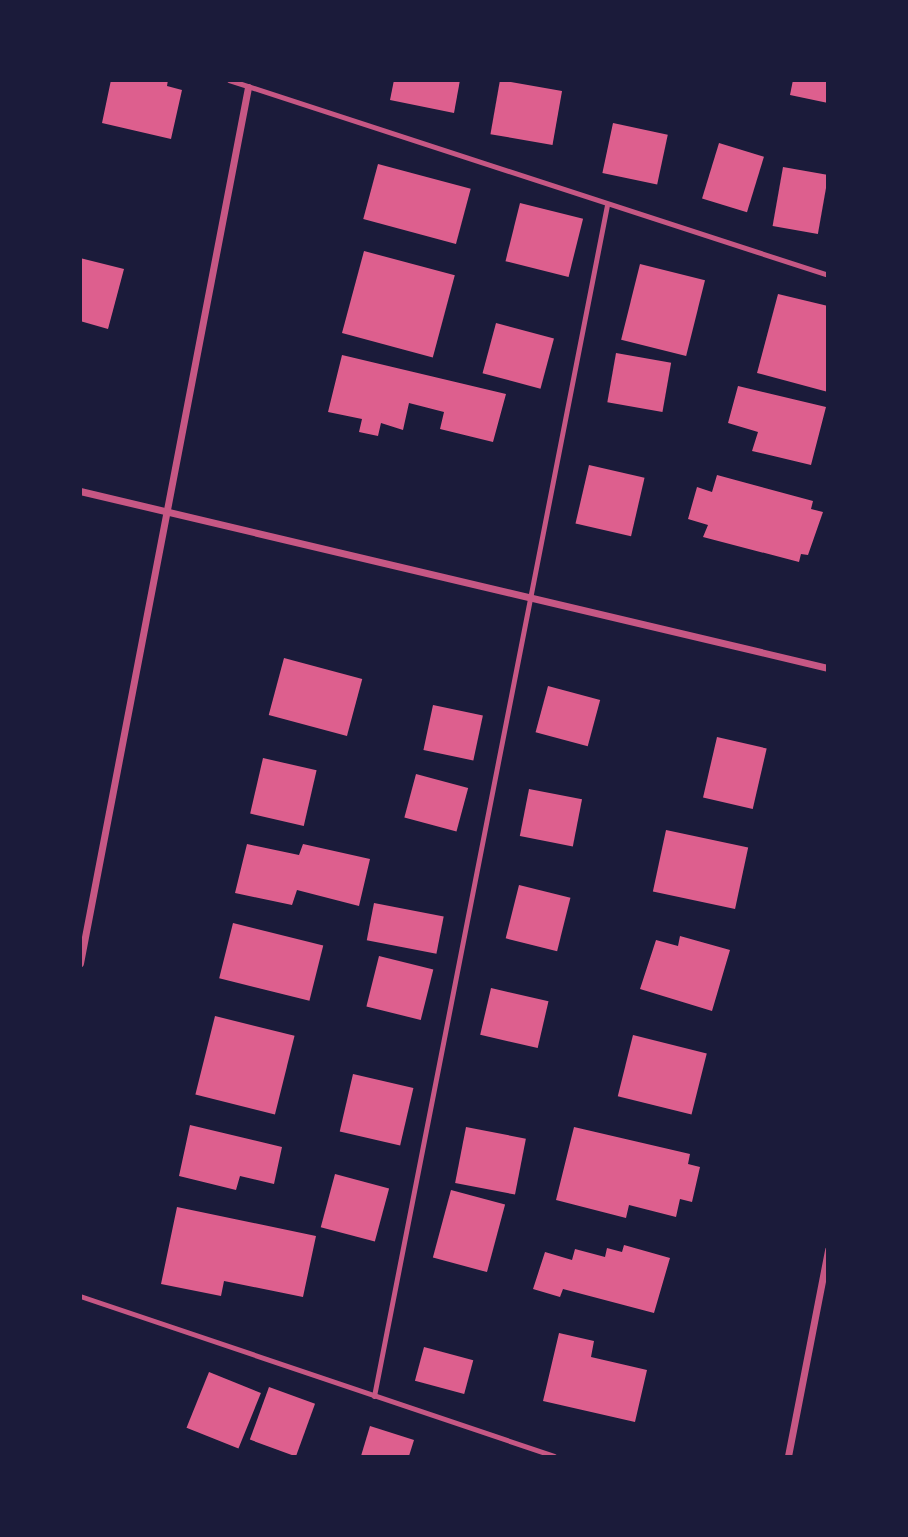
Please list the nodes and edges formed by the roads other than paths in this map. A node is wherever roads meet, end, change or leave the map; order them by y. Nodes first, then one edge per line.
1 (229, 80) edge
2 (248, 87) junction
3 (607, 205) junction
4 (828, 275) edge
5 (80, 491) edge
6 (166, 512) junction
7 (529, 598) junction
8 (828, 668) edge
9 (80, 963) edge
10 (828, 1250) edge
11 (80, 1296) edge
12 (374, 1396) junction
13 (554, 1457) edge
14 (788, 1457) edge

1 - 2 lane
2 - 3 lane
2 - 6 street
3 - 4 lane
3 - 7 lane
5 - 6 street
6 - 7 street
6 - 9 street
7 - 8 street
7 - 12 lane
10 - 14 street
11 - 12 lane
12 - 13 lane

